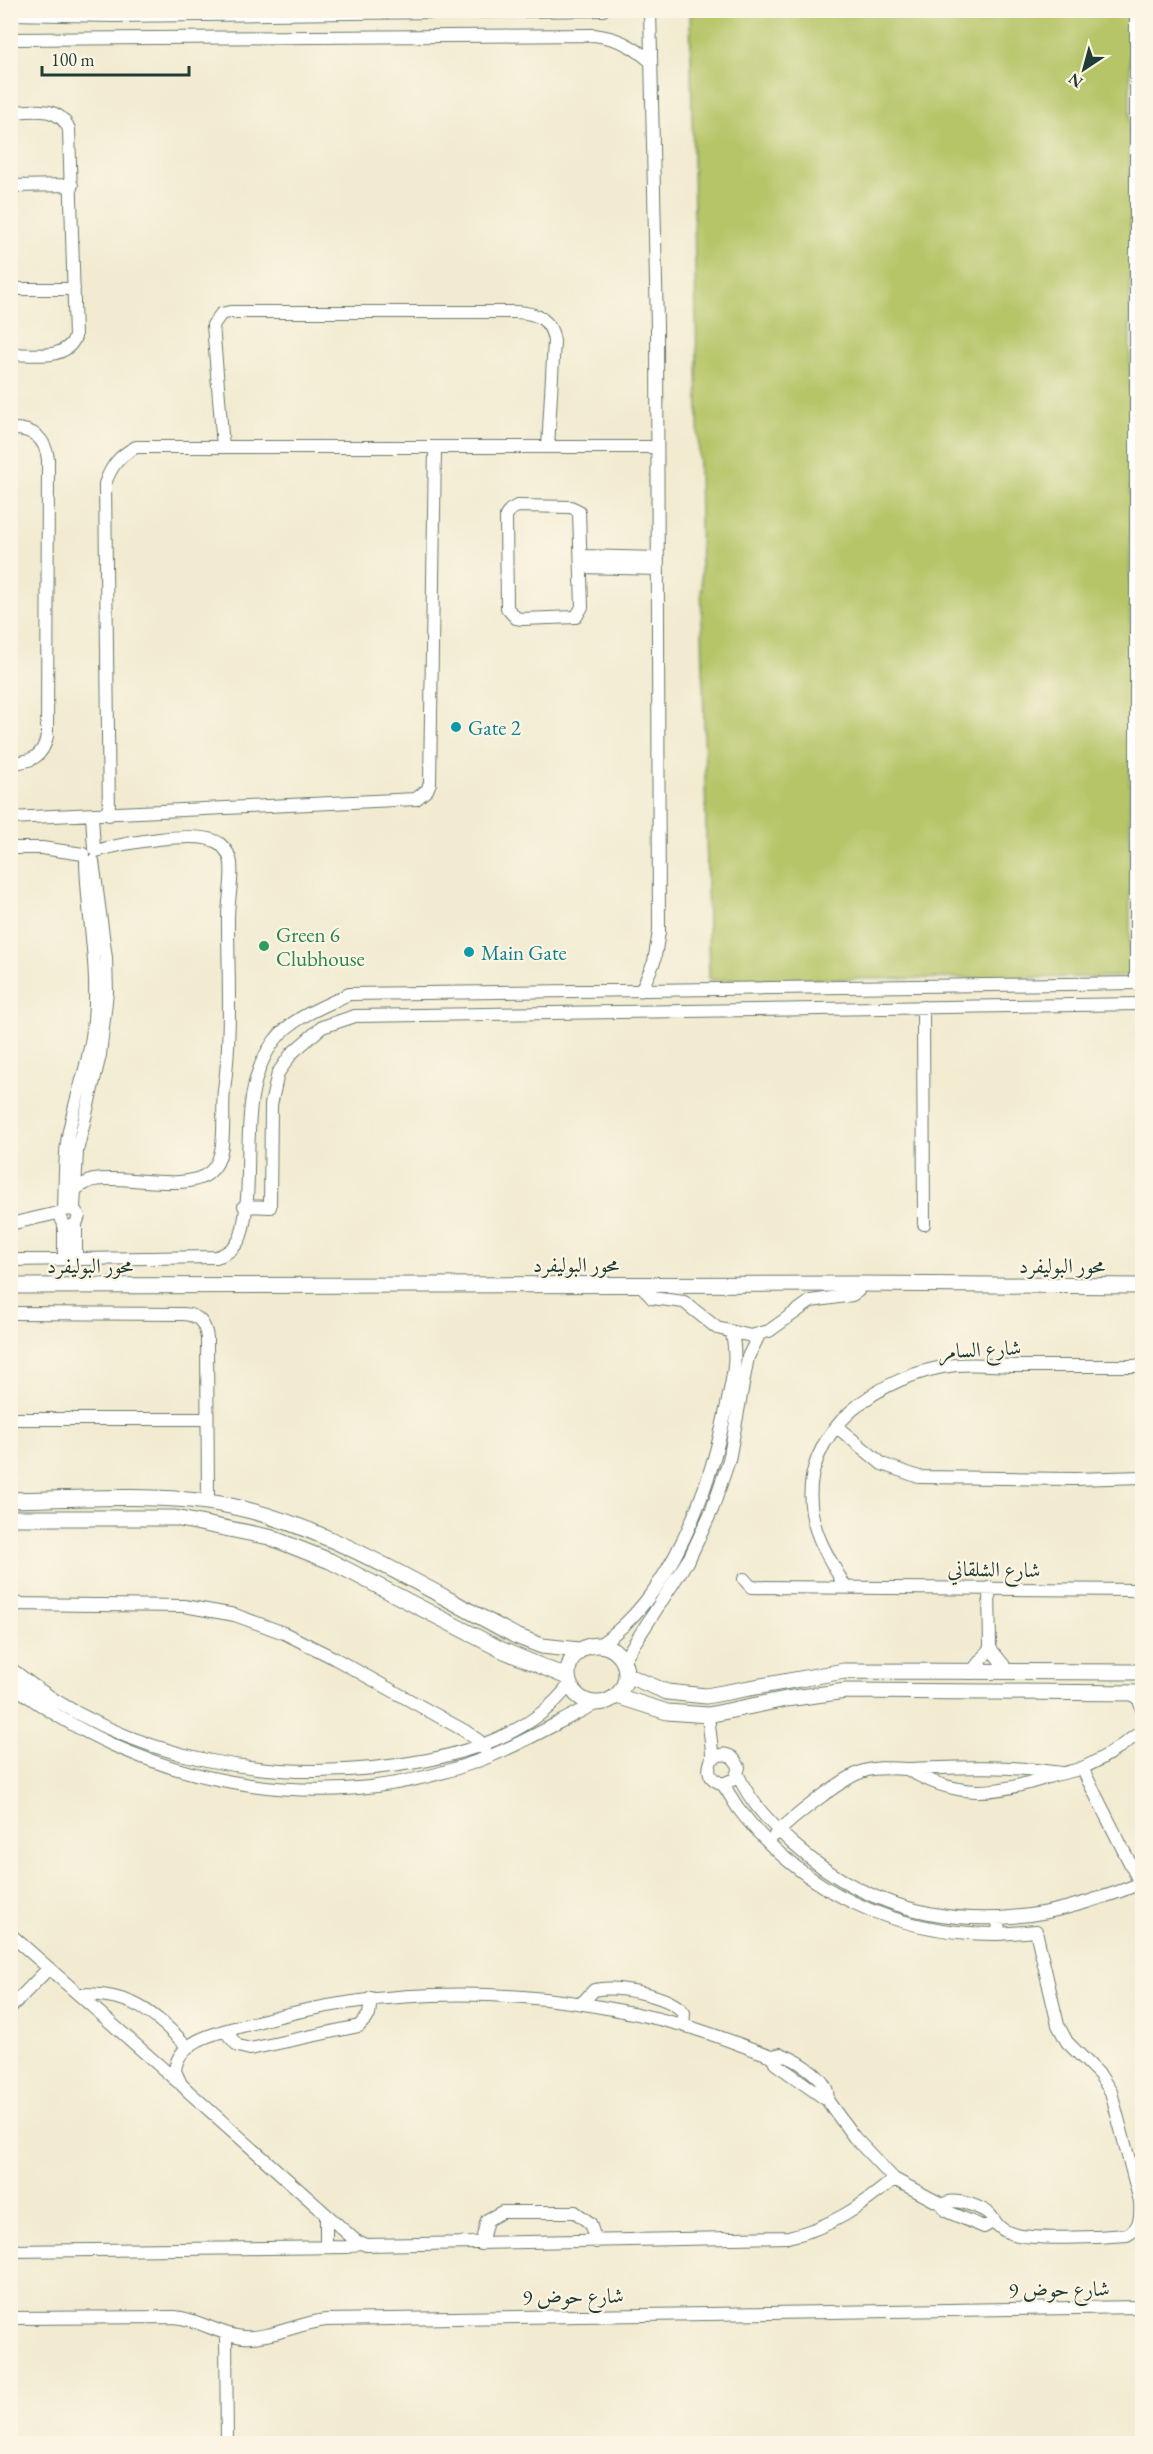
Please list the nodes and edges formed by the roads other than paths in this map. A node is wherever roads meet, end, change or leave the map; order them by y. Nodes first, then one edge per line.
1 (603, 10) edge
2 (650, 10) edge
3 (1136, 10) edge
4 (325, 13) edge
5 (10, 14) edge
6 (10, 39) edge
7 (650, 61) junction
8 (10, 112) edge
9 (72, 185) junction
10 (10, 186) edge
11 (1140, 203) edge
12 (1140, 224) edge
13 (74, 289) junction
14 (10, 290) edge
15 (10, 354) edge
16 (10, 429) edge
17 (223, 447) junction
18 (435, 447) junction
19 (548, 447) junction
20 (657, 447) junction
21 (582, 561) junction
22 (658, 564) junction
23 (10, 763) edge
24 (109, 815) junction
25 (88, 816) junction
26 (10, 818) edge
27 (10, 848) edge
28 (90, 854) junction
29 (1139, 983) edge
30 (640, 991) junction
31 (1143, 1004) edge
32 (923, 1007) junction
33 (73, 1138) junction
34 (75, 1171) junction
35 (93, 1180) junction
36 (74, 1190) junction
37 (244, 1206) junction
38 (67, 1217) junction
39 (10, 1224) edge
40 (924, 1224) dead end
41 (70, 1259) junction
42 (10, 1260) edge
43 (858, 1284) junction
44 (641, 1285) junction
45 (10, 1286) edge
46 (1143, 1286) edge
47 (10, 1313) edge
48 (732, 1334) junction
49 (759, 1335) junction
50 (1143, 1365) edge
51 (10, 1419) edge
52 (207, 1419) junction
53 (837, 1427) junction
54 (1143, 1477) edge
55 (10, 1500) edge
56 (208, 1502) junction
57 (10, 1518) edge
58 (744, 1579) dead end
59 (845, 1587) junction
60 (989, 1588) junction
61 (1143, 1590) edge
62 (10, 1605) edge
63 (598, 1645) junction
64 (990, 1648) junction
65 (579, 1650) junction
66 (10, 1668) edge
67 (625, 1668) junction
68 (1143, 1672) edge
69 (971, 1673) junction
70 (1010, 1673) junction
71 (568, 1681) junction
72 (10, 1683) edge
73 (1137, 1693) edge
74 (617, 1696) junction
75 (595, 1704) junction
76 (1143, 1709) edge
77 (708, 1715) junction
78 (1143, 1731) edge
79 (486, 1751) junction
80 (712, 1759) junction
81 (1082, 1768) junction
82 (906, 1769) junction
83 (1061, 1773) junction
84 (738, 1775) junction
85 (722, 1784) junction
86 (779, 1831) junction
87 (768, 1842) junction
88 (1141, 1882) edge
89 (998, 1920) junction
90 (10, 1934) edge
91 (999, 1934) junction
92 (49, 1968) junction
93 (78, 1994) junction
94 (371, 1998) junction
95 (583, 2002) junction
96 (10, 2008) edge
97 (683, 2025) junction
98 (225, 2031) junction
99 (188, 2047) junction
100 (181, 2084) junction
101 (894, 2179) junction
102 (326, 2214) junction
103 (596, 2242) junction
104 (359, 2244) junction
105 (481, 2244) junction
106 (326, 2247) junction
107 (10, 2252) edge
108 (1143, 2307) edge
109 (10, 2318) edge
110 (226, 2334) junction
111 (227, 2444) edge

1 - 4 street
2 - 7 street
3 - 11 street
4 - 5 street
6 - 7 street
7 - 20 street
8 - 9 street
9 - 10 street
9 - 13 street
11 - 12 street
12 - 29 street
13 - 14 street
13 - 15 street
16 - 23 street
17 - 18 street
17 - 19 street
17 - 24 street
18 - 19 street
18 - 24 street
19 - 20 street
20 - 22 street
21 - 21 street
21 - 22 street
22 - 30 street
24 - 25 street
25 - 26 street
25 - 28 street
27 - 28 street
28 - 33 street
28 - 35 street
29 - 30 street
30 - 37 street
31 - 32 street
32 - 37 street
32 - 40 street
33 - 34 street
33 - 38 street
34 - 35 street
34 - 36 street
35 - 36 street
36 - 38 street
37 - 41 street
38 - 39 street
38 - 41 street
41 - 42 street
43 - 44 street, محور البوليفرد
43 - 46 street, محور البوليفرد
43 - 49 street
44 - 45 street, محور البوليفرد
44 - 48 street
47 - 52 street
48 - 49 street
48 - 63 street
49 - 67 street
50 - 53 street, شارع السامر
51 - 52 street
52 - 56 street
53 - 54 street
53 - 59 street
55 - 56 street
56 - 65 street
57 - 71 street
58 - 59 street, شارع الشلقاني
59 - 60 street, شارع الشلقاني
60 - 61 street, شارع الشلقاني
60 - 64 street
62 - 79 street
63 - 65 street
63 - 67 street
64 - 69 street
64 - 70 street
65 - 71 street
66 - 79 street
67 - 69 street
67 - 74 street
68 - 70 street
69 - 70 street
71 - 75 street
71 - 79 street
72 - 79 street
73 - 76 street
73 - 77 street
74 - 75 street
74 - 77 street
75 - 79 street
77 - 80 street
78 - 81 street
80 - 84 street
80 - 85 street
81 - 83 street
81 - 88 street
82 - 83 street
82 - 83 street
82 - 86 street
84 - 85 street
84 - 86 street
85 - 87 street
86 - 87 street
86 - 89 street
87 - 91 street
88 - 89 street
89 - 91 street
90 - 92 street
91 - 101 street
92 - 93 street
92 - 96 street
93 - 99 street
93 - 100 street
94 - 95 street
94 - 98 street
94 - 98 street
95 - 97 street
95 - 97 street
97 - 101 street
98 - 99 street
99 - 100 street
100 - 102 street
101 - 103 street
102 - 104 street
102 - 106 street
103 - 105 street
103 - 105 street
104 - 105 street
104 - 106 street
106 - 107 street
108 - 110 street, شارع حوض 9
109 - 110 street, شارع حوض 9
110 - 111 street

